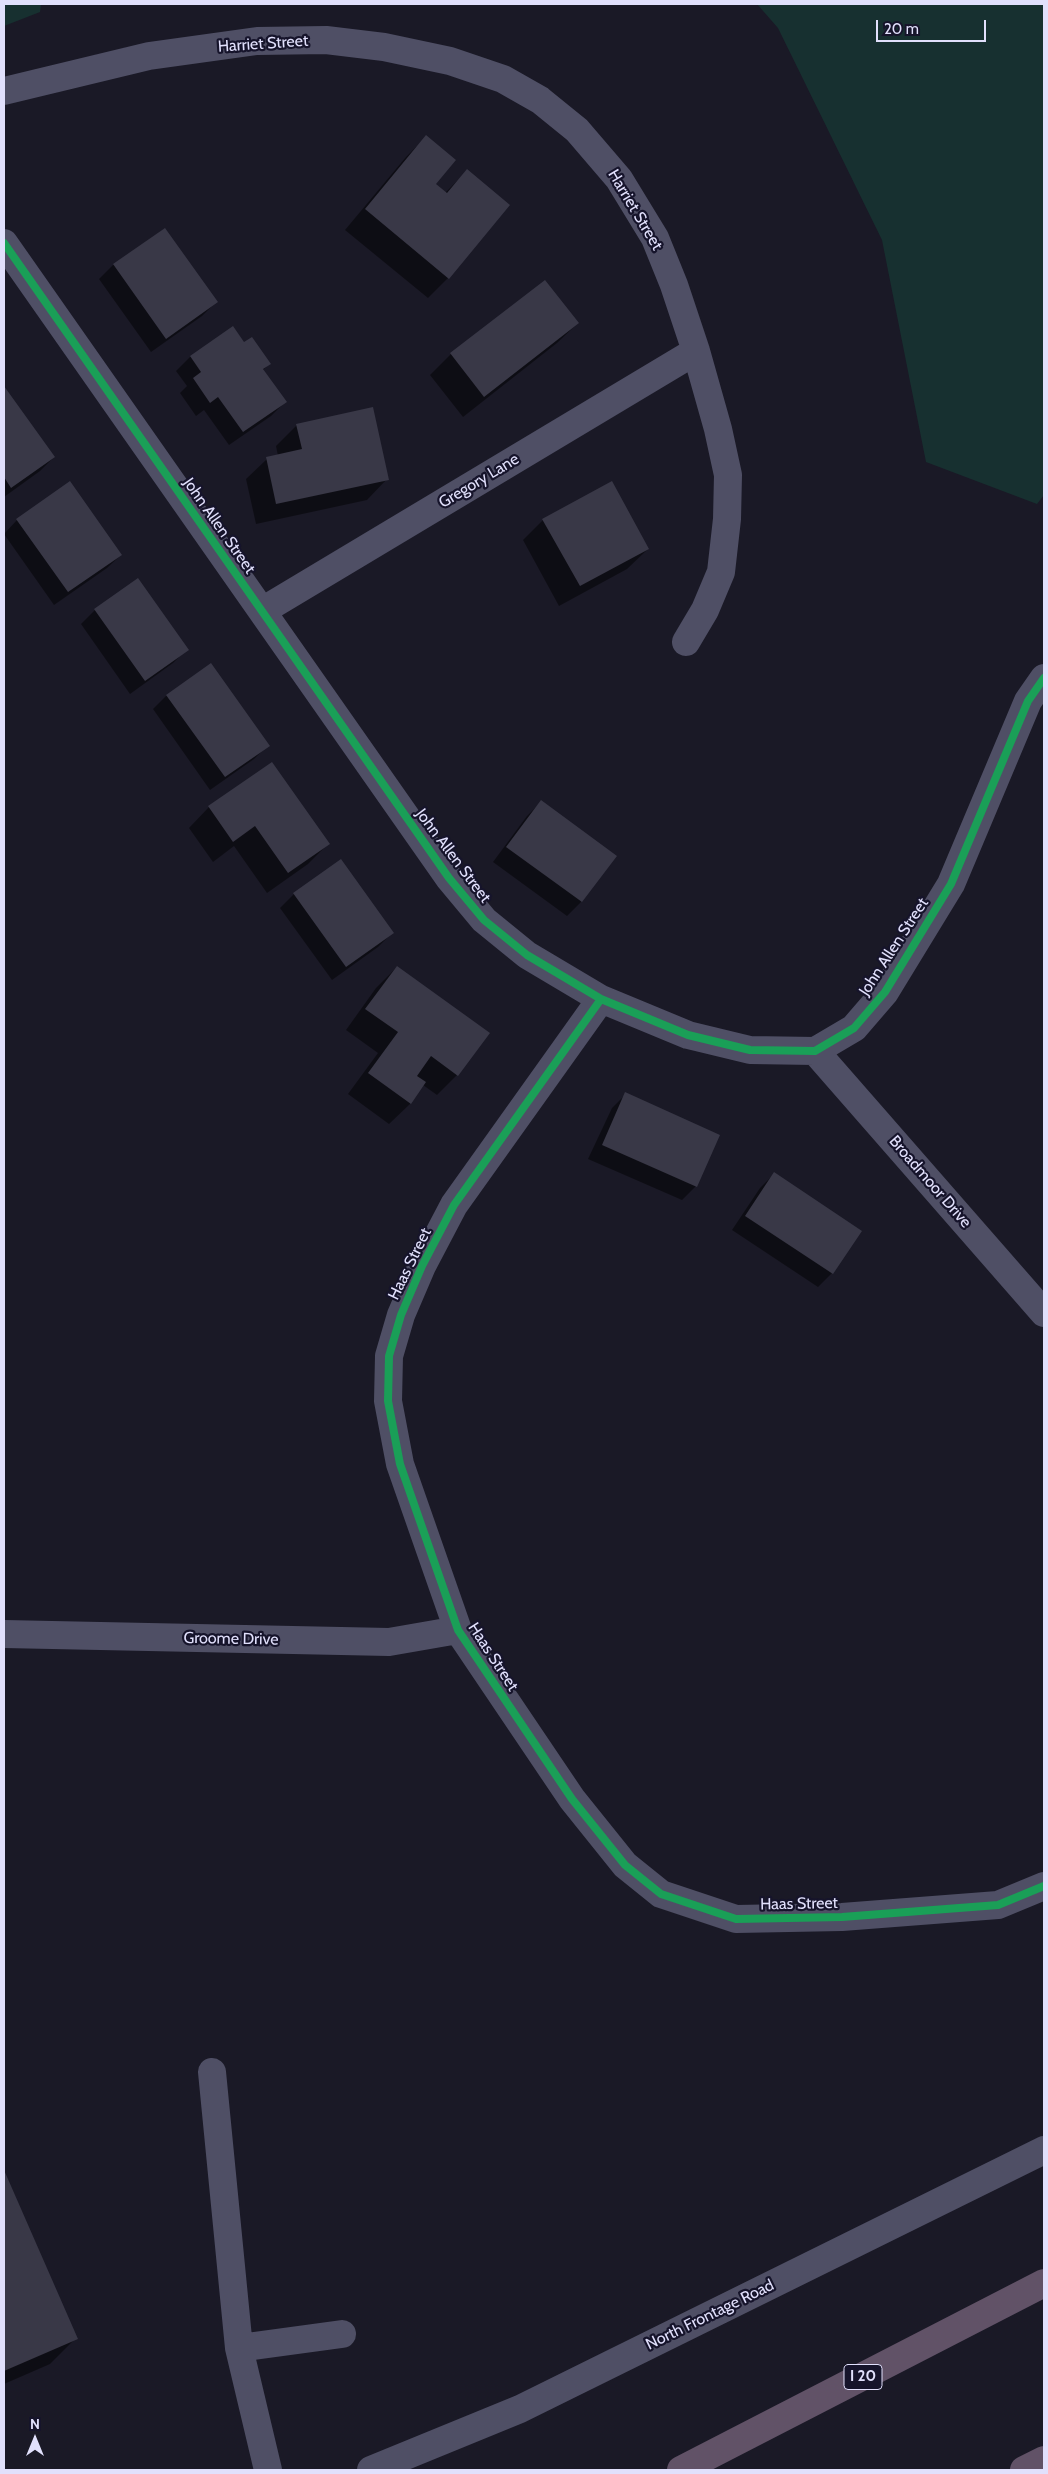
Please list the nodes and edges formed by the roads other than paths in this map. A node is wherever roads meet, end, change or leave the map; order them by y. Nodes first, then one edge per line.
1 (4, 91) edge
2 (4, 243) edge
3 (696, 351) junction
4 (262, 611) junction
5 (686, 642) dead end
6 (1044, 678) edge
7 (600, 999) junction
8 (815, 1051) junction
9 (1044, 1313) edge
10 (458, 1630) junction
11 (4, 1634) edge
12 (1044, 1886) edge
13 (212, 2072) dead end
14 (1044, 2150) edge
15 (1044, 2283) edge
16 (342, 2334) dead end
17 (239, 2348) junction
18 (1044, 2460) edge
19 (268, 2470) edge
20 (371, 2470) edge
21 (681, 2470) edge
22 (1024, 2470) edge

1 - 3 street, Harriet Street
2 - 4 street, John Allen Street
3 - 4 street, Gregory Lane
3 - 5 street, Harriet Street
4 - 7 street, John Allen Street
6 - 8 street, John Allen Street
7 - 8 street, John Allen Street
7 - 10 street, Haas Street
8 - 9 street, Broadmoor Drive
10 - 11 street, Groome Drive
10 - 12 street, Haas Street
13 - 17 street
14 - 20 street, North Frontage Road
15 - 21 highway, I 20
16 - 17 street
17 - 19 street
18 - 22 highway

